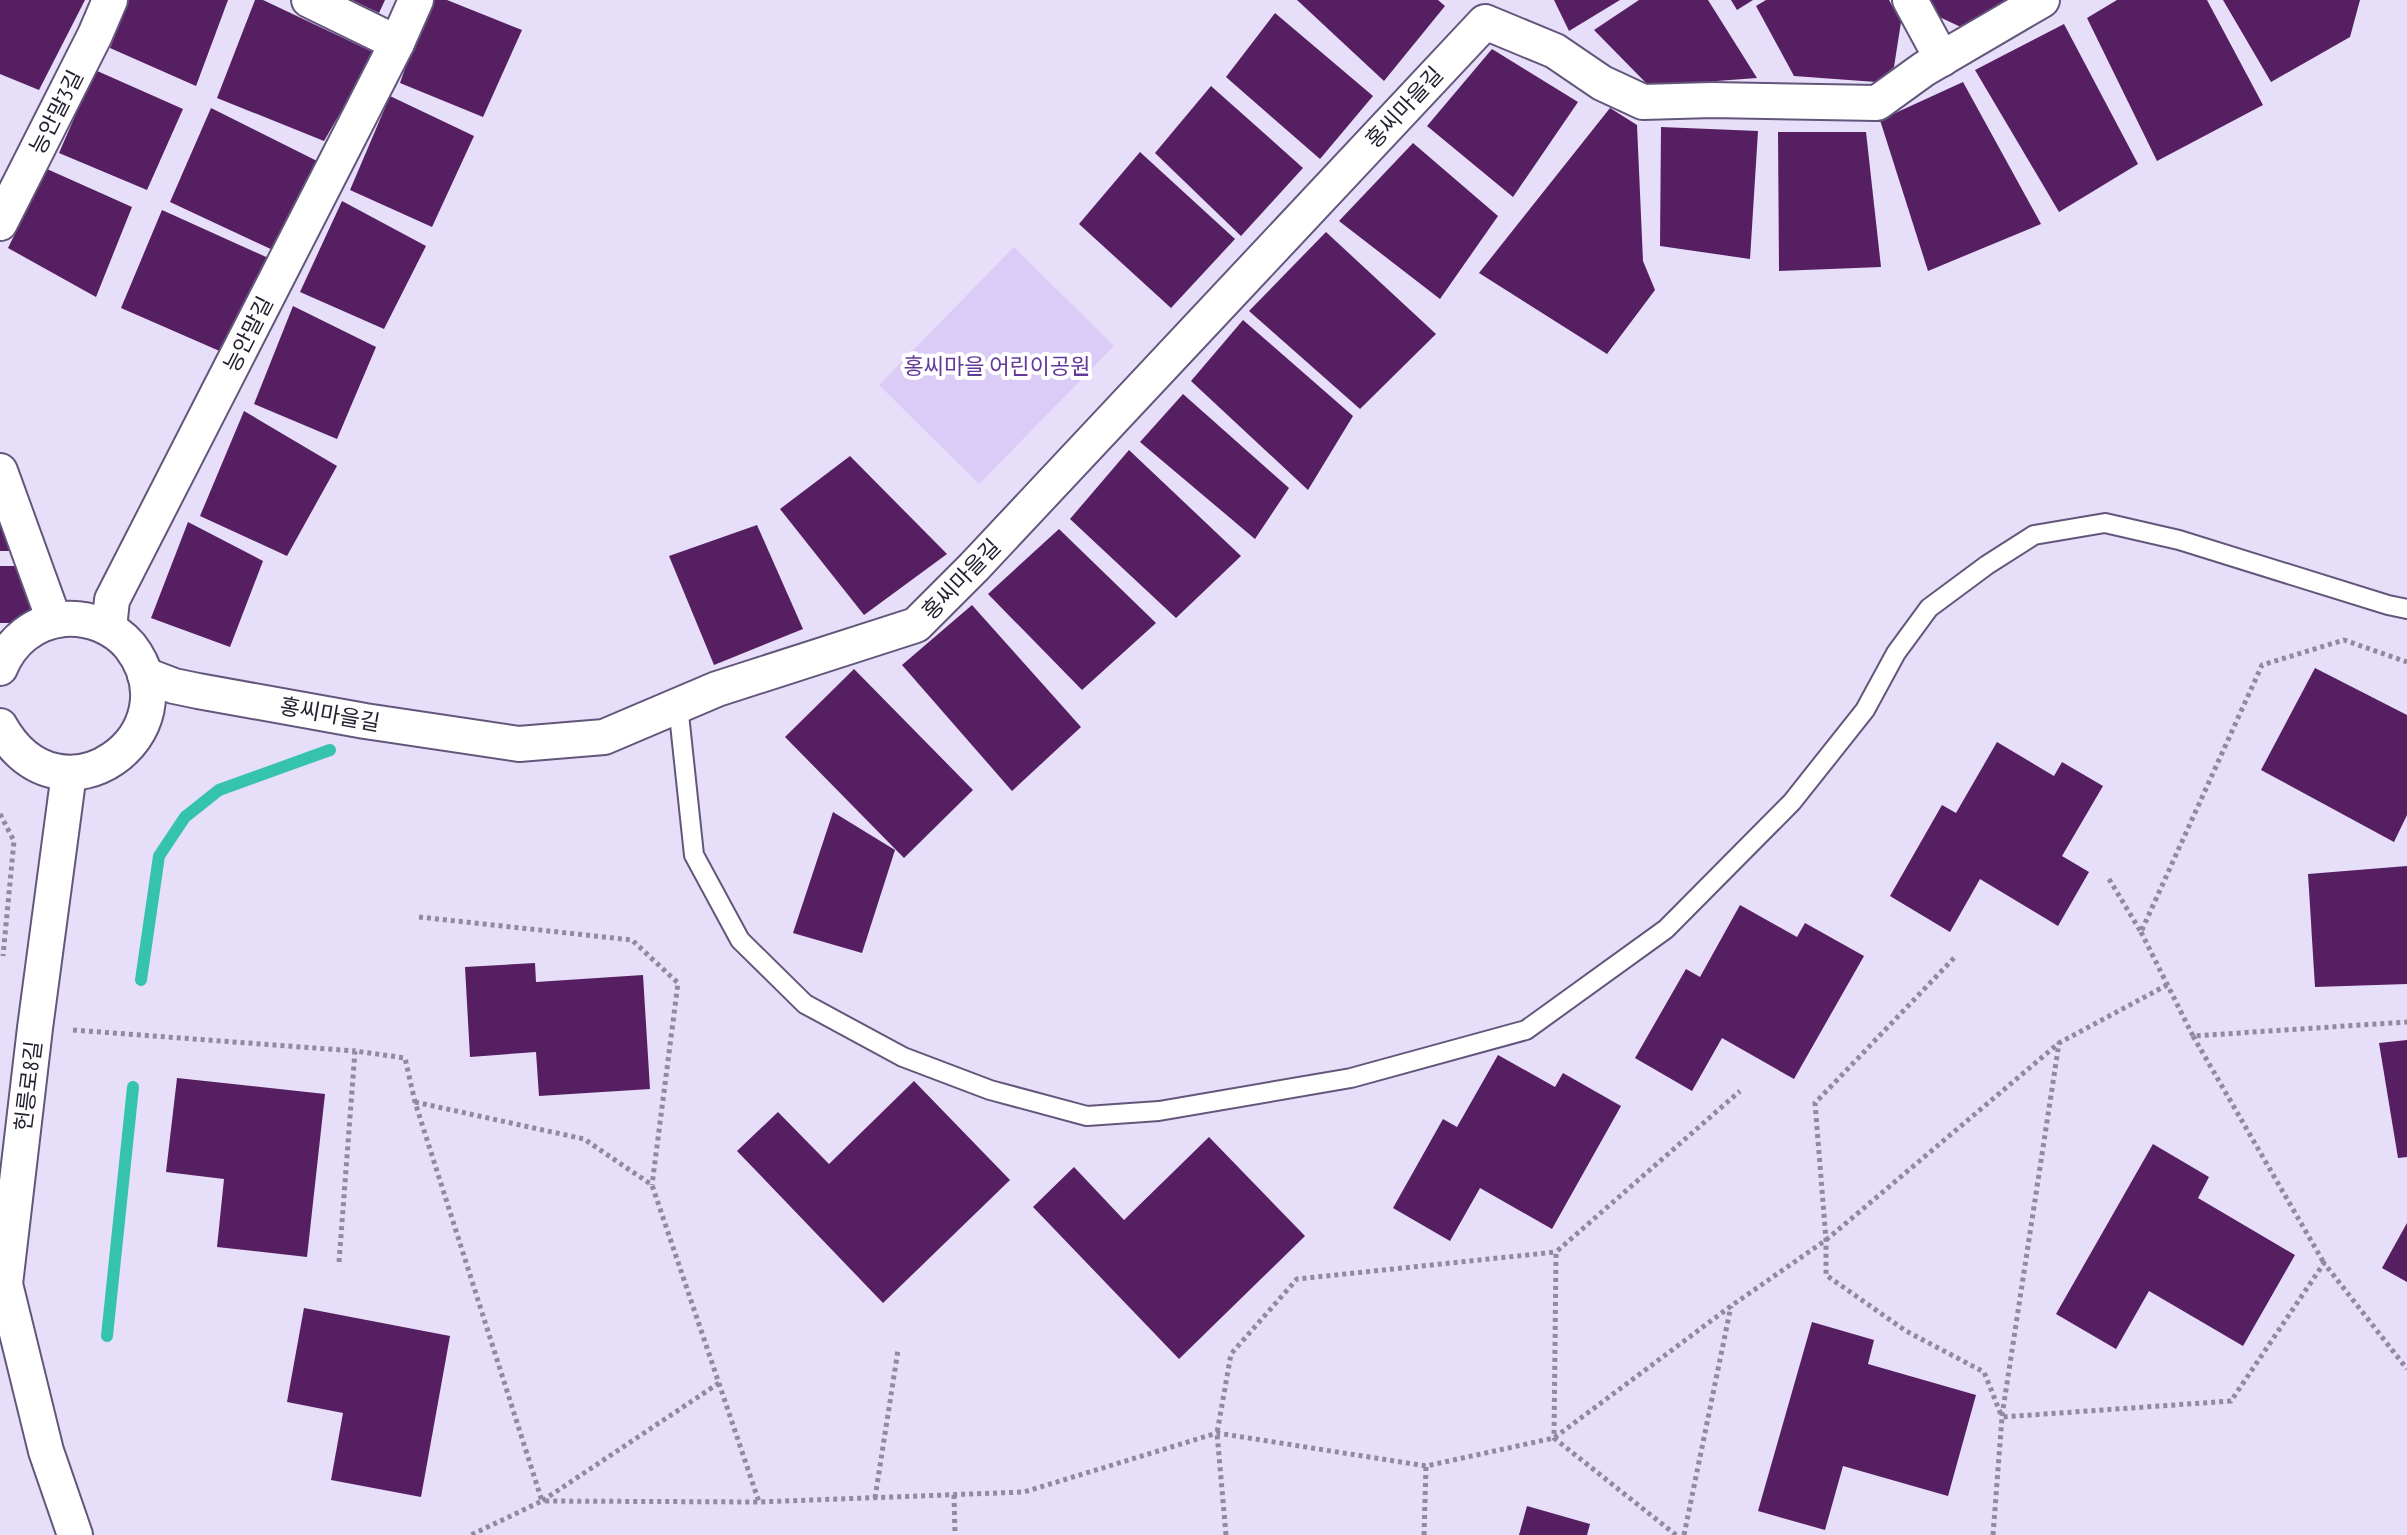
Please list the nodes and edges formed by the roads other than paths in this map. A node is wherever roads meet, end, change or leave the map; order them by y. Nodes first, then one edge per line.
1 (110, 0) edge
2 (309, 0) edge
3 (416, 0) edge
4 (1910, 0) edge
5 (2042, 0) edge
6 (1486, 11) edge
7 (397, 43) junction
8 (1942, 59) junction
9 (0, 223) edge
10 (0, 471) edge
11 (2407, 609) edge
12 (54, 620) junction
13 (109, 628) junction
14 (0, 668) edge
15 (145, 675) junction
16 (678, 705) junction
17 (0, 726) edge
18 (69, 773) junction
19 (75, 1535) edge

1 - 9 street, 능안말3길
2 - 7 street
3 - 7 street, 능안말길
4 - 8 street
5 - 8 street, 홍씨마을길
6 - 8 street, 홍씨마을길
6 - 16 street, 홍씨마을길
7 - 13 street, 능안말길
10 - 12 street
11 - 16 lane
12 - 13 street
12 - 14 street
13 - 15 street
15 - 16 street, 홍씨마을길
15 - 18 street
17 - 18 street
18 - 19 street, 헌릉로8길

